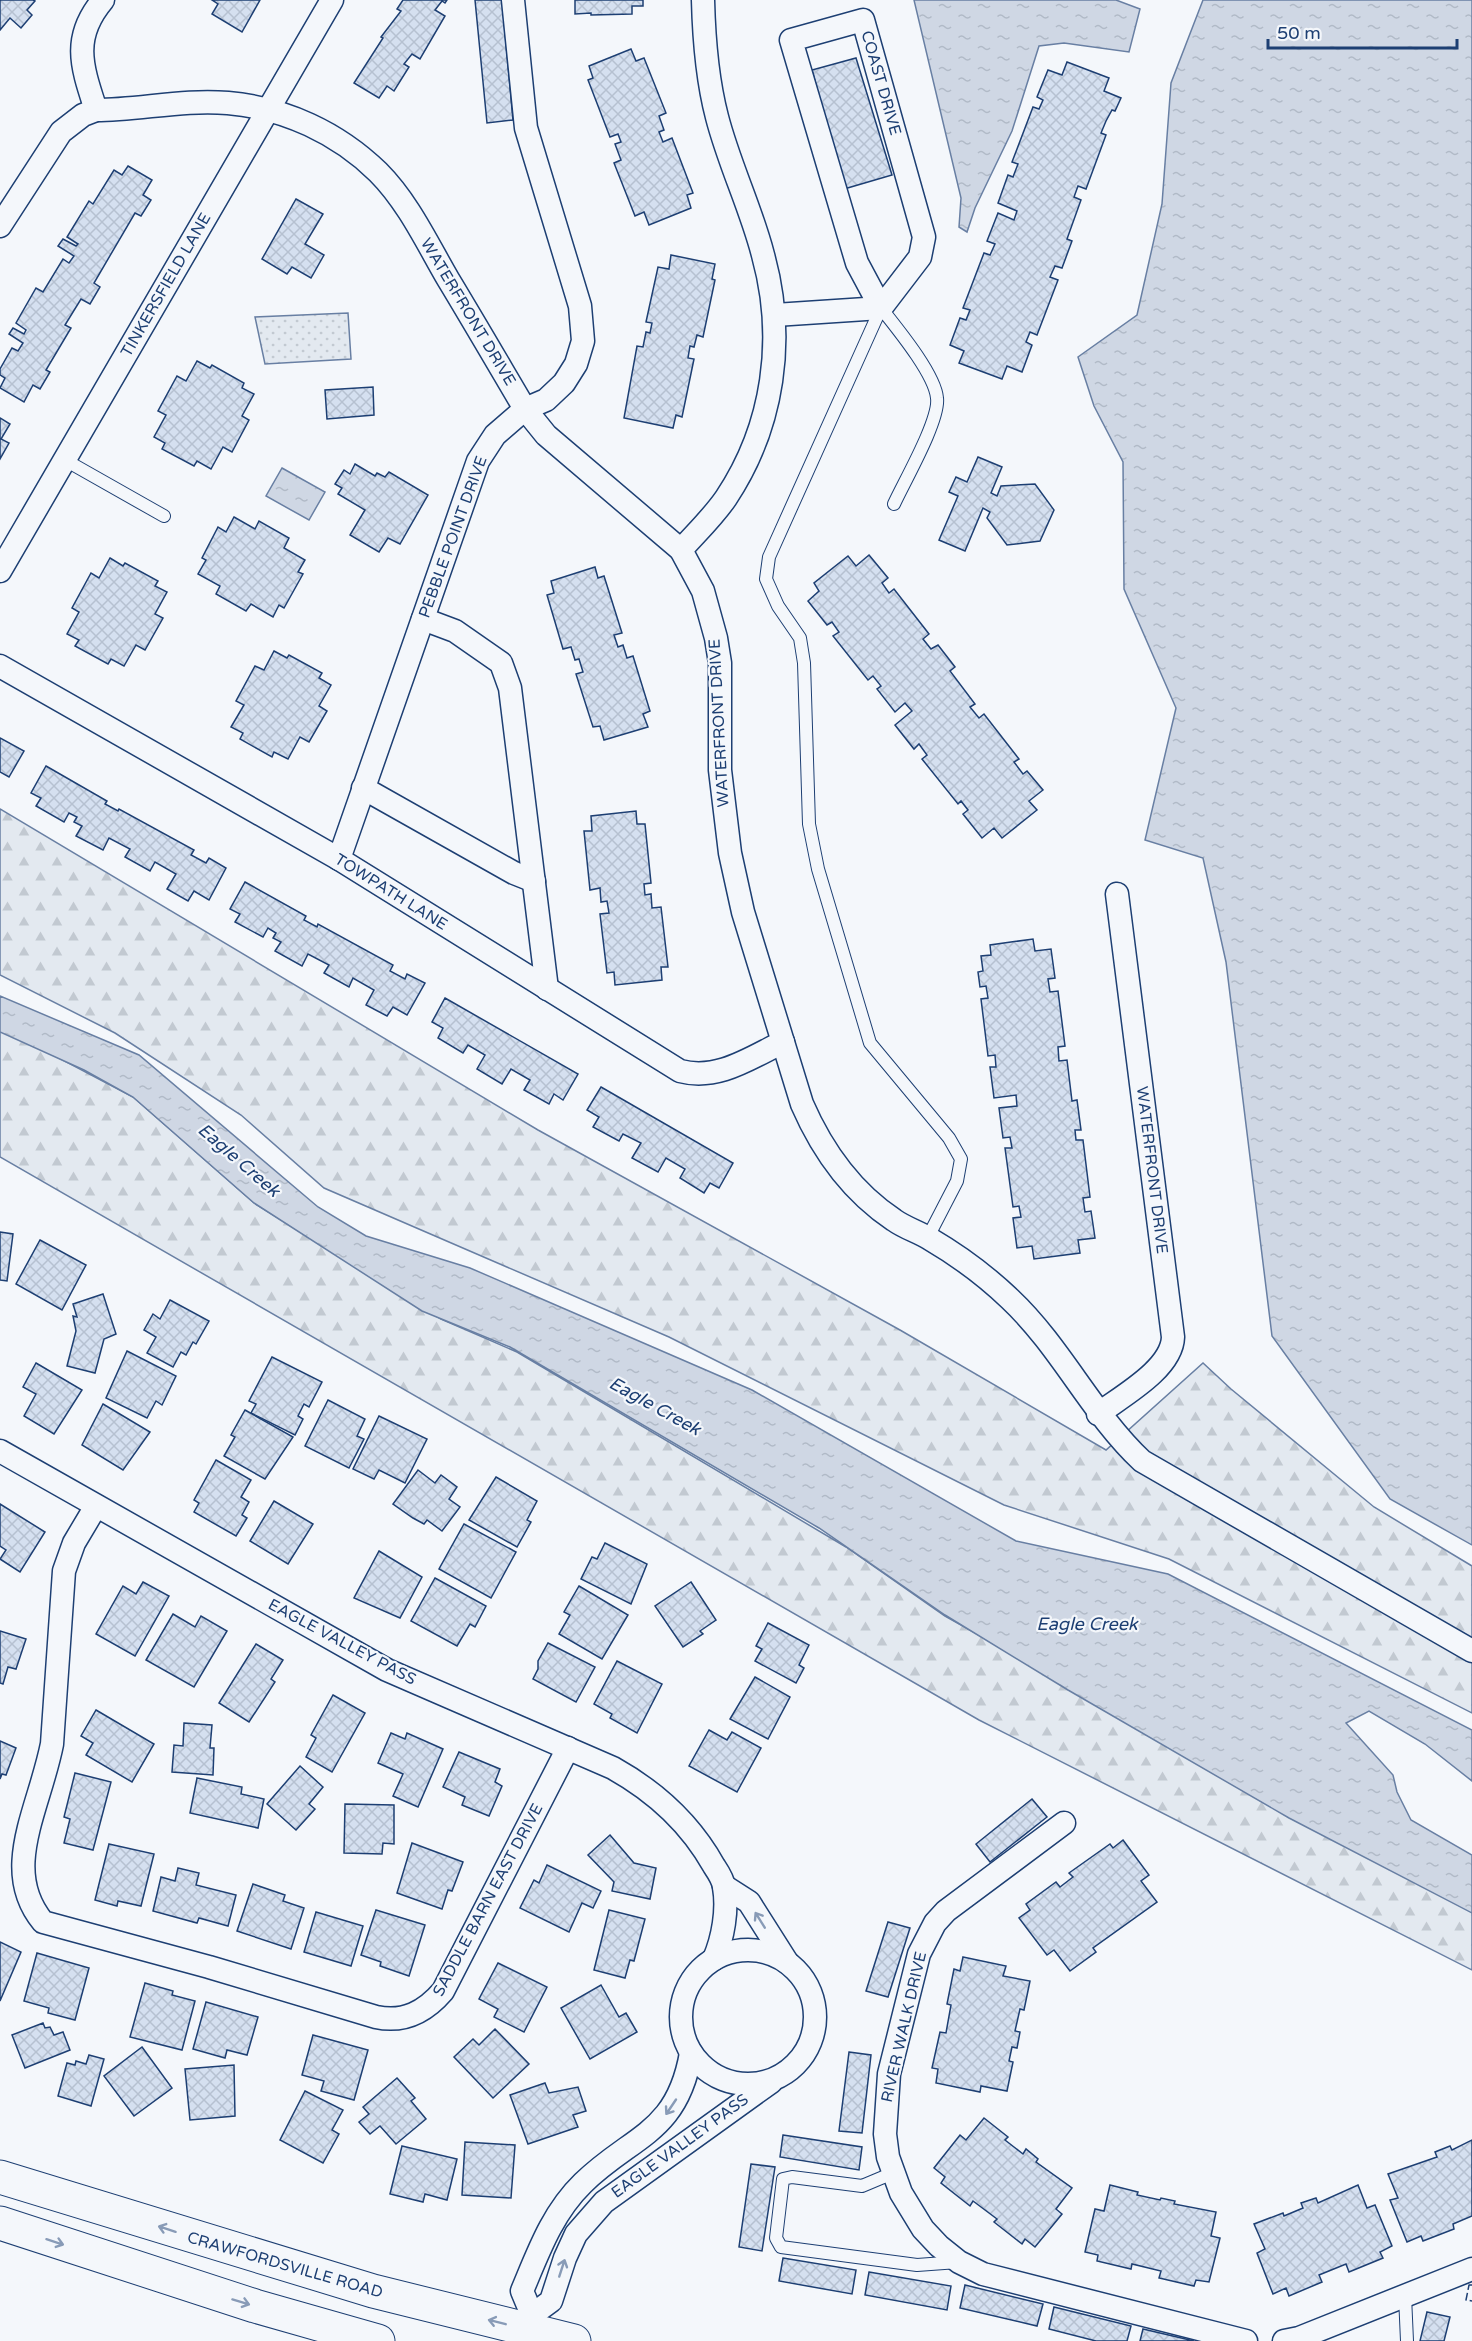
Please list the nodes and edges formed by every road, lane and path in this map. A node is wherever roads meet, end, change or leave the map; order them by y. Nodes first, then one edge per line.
1 (103, 0) edge
2 (332, 0) edge
3 (513, 0) edge
4 (703, 0) edge
5 (268, 109) junction
6 (96, 110) junction
7 (0, 226) edge
8 (881, 308) junction
9 (775, 315) junction
10 (525, 409) junction
11 (64, 460) junction
12 (894, 504) dead end
13 (164, 516) dead end
14 (681, 550) junction
15 (0, 571) edge
16 (423, 619) junction
17 (0, 666) edge
18 (363, 788) junction
19 (339, 860) junction
20 (534, 881) junction
21 (1117, 894) dead end
22 (547, 989) junction
23 (783, 1042) junction
24 (928, 1238) junction
25 (1098, 1414) junction
26 (0, 1451) edge
27 (96, 1506) junction
28 (1472, 1652) edge
29 (568, 1748) junction
30 (1064, 1823) dead end
31 (724, 1886) junction
32 (714, 1959) junction
33 (788, 1963) junction
34 (691, 2053) junction
35 (782, 2074) junction
36 (893, 2173) junction
37 (0, 2177) edge
38 (0, 2223) edge
39 (959, 2262) junction
40 (1472, 2269) edge
41 (1406, 2296) junction
42 (528, 2328) edge
43 (1296, 2340) edge
44 (378, 2341) edge
45 (574, 2341) edge
46 (1246, 2341) edge
47 (1407, 2341) edge

1 - 6 street
2 - 5 street, TINKERSFIELD LANE
3 - 10 street, PEBBLE POINT DRIVE
4 - 9 street
5 - 6 street, WATERFRONT DRIVE
5 - 10 street, WATERFRONT DRIVE
5 - 11 street, TINKERSFIELD LANE
6 - 7 street
8 - 8 street, COAST DRIVE
8 - 9 street
8 - 12 lane
8 - 24 lane
9 - 14 street
10 - 14 street, WATERFRONT DRIVE
10 - 16 street, PEBBLE POINT DRIVE
11 - 13 lane
11 - 15 street, TINKERSFIELD LANE
14 - 23 street, WATERFRONT DRIVE
16 - 18 street, PEBBLE POINT DRIVE
16 - 20 street
17 - 19 street, TOWPATH LANE
18 - 19 street, PEBBLE POINT DRIVE
18 - 20 street
19 - 22 street, TOWPATH LANE
20 - 22 street
21 - 25 street, WATERFRONT DRIVE
22 - 23 street, TOWPATH LANE
23 - 24 street, WATERFRONT DRIVE
24 - 25 street, WATERFRONT DRIVE
25 - 28 street, WATERFRONT DRIVE
26 - 27 street, EAGLE VALLEY PASS
27 - 29 street, EAGLE VALLEY PASS
27 - 29 street, SADDLE BARN EAST DRIVE
29 - 31 street, EAGLE VALLEY PASS
30 - 36 street, RIVER WALK DRIVE
31 - 32 street
33 -> 31 street, EAGLE VALLEY PASS
32 - 33 street, EAGLE VALLEY PASS
32 - 34 street, EAGLE VALLEY PASS
33 - 35 street, EAGLE VALLEY PASS
34 - 35 street, EAGLE VALLEY PASS
34 -> 42 street, EAGLE VALLEY PASS
42 -> 35 street, EAGLE VALLEY PASS
36 - 39 street, RIVER WALK DRIVE
36 - 39 lane
42 -> 37 main road, CRAWFORDSVILLE ROAD
38 -> 44 main road
39 - 46 street, RIVER WALK DRIVE
40 - 41 street
41 - 43 street
41 - 47 lane
42 - 45 main road, CRAWFORDSVILLE ROAD

